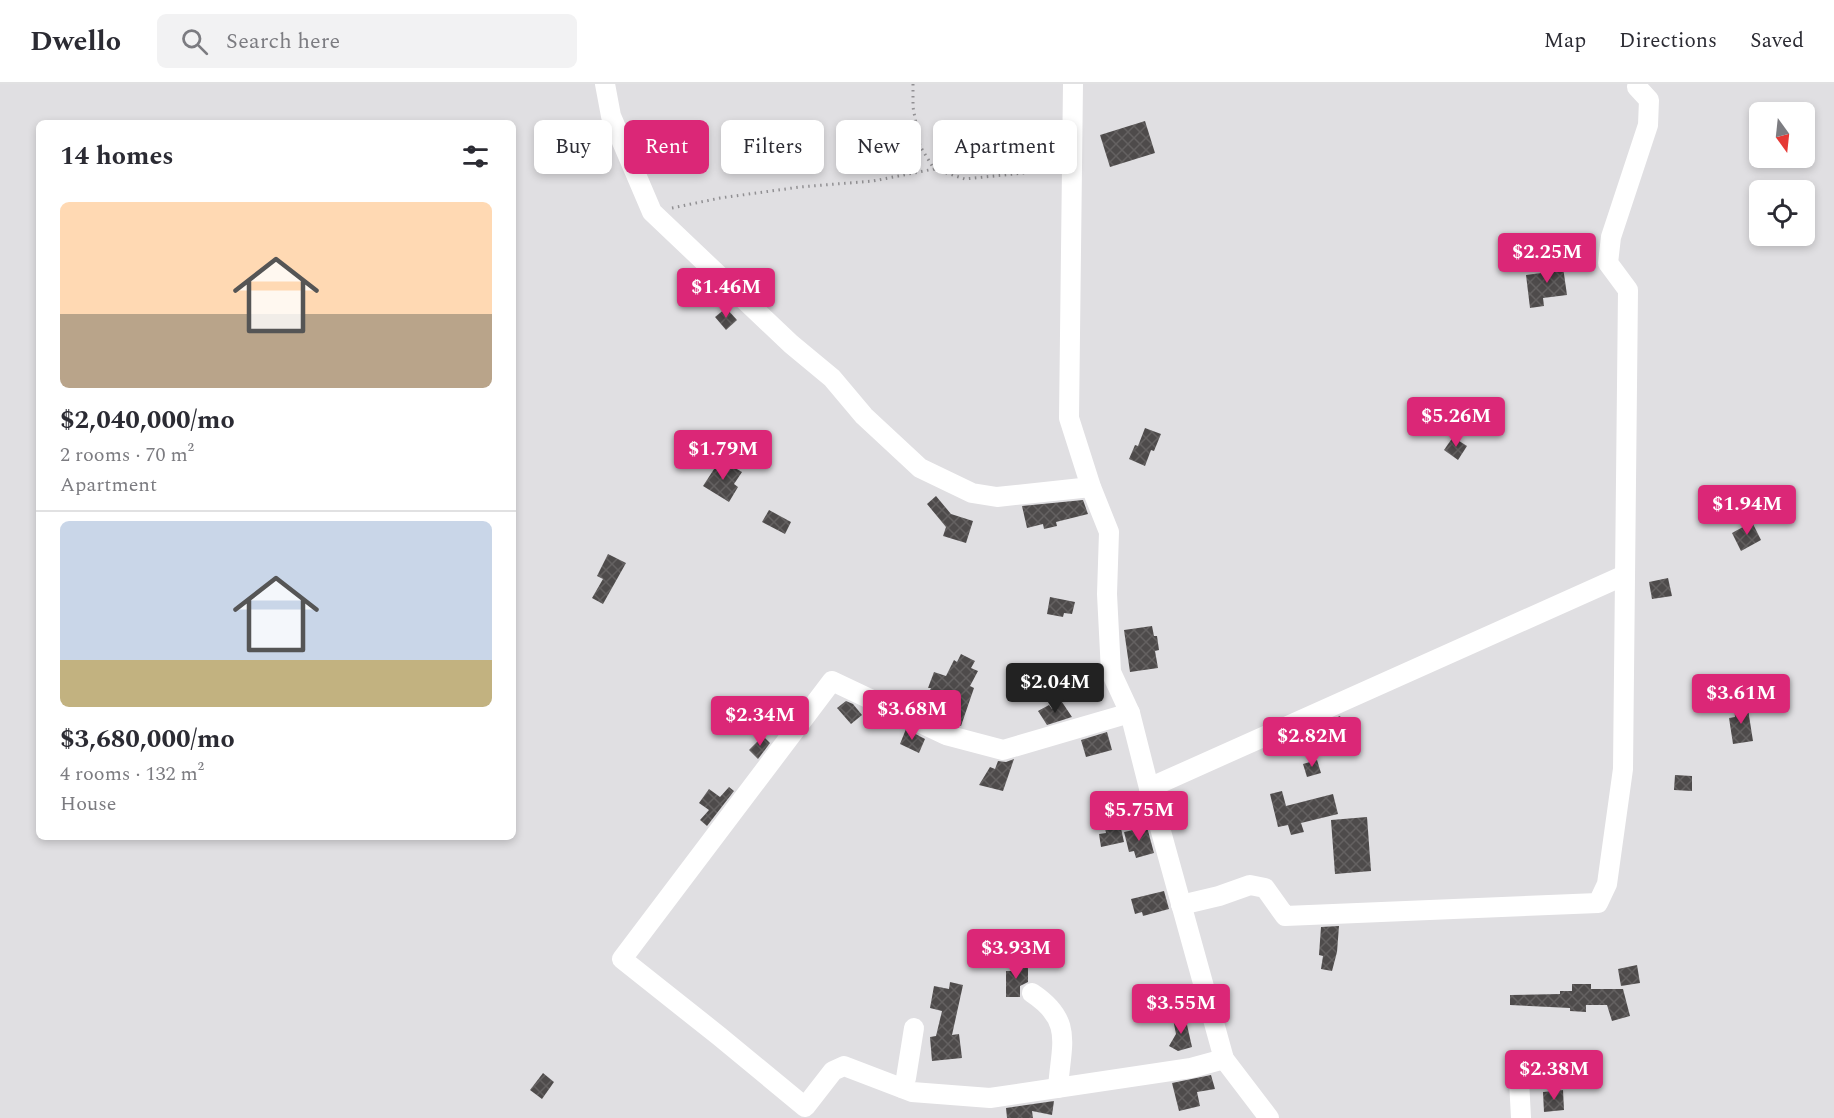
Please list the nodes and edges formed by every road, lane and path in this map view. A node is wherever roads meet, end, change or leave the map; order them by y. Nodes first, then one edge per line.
1 (605, 84) edge
2 (913, 84) edge
3 (1073, 84) edge
4 (1637, 87) dead end
5 (1073, 120) edge
6 (933, 167) edge
7 (933, 169) edge
8 (950, 174) edge
9 (1014, 174) edge
10 (1073, 174) edge
11 (652, 212) junction
12 (1091, 487) junction
13 (1625, 575) junction
14 (1130, 713) junction
15 (1149, 788) junction
16 (1181, 905) junction
17 (1032, 993) dead end
18 (914, 1028) dead end
19 (1224, 1059) junction
20 (1519, 1080) dead end
21 (902, 1088) junction
22 (1058, 1088) junction
23 (1269, 1118) edge
24 (1521, 1118) edge

1 - 11 street
2 - 6 path
3 - 5 street
4 - 13 street
7 - 11 path
8 - 9 path
10 - 12 street
11 - 12 street
12 - 14 street
13 - 15 street
13 - 16 street
14 - 15 street
14 - 21 street
15 - 16 street
16 - 19 street
17 - 22 street
18 - 21 street
19 - 22 street
19 - 23 street
20 - 24 street
21 - 22 street

